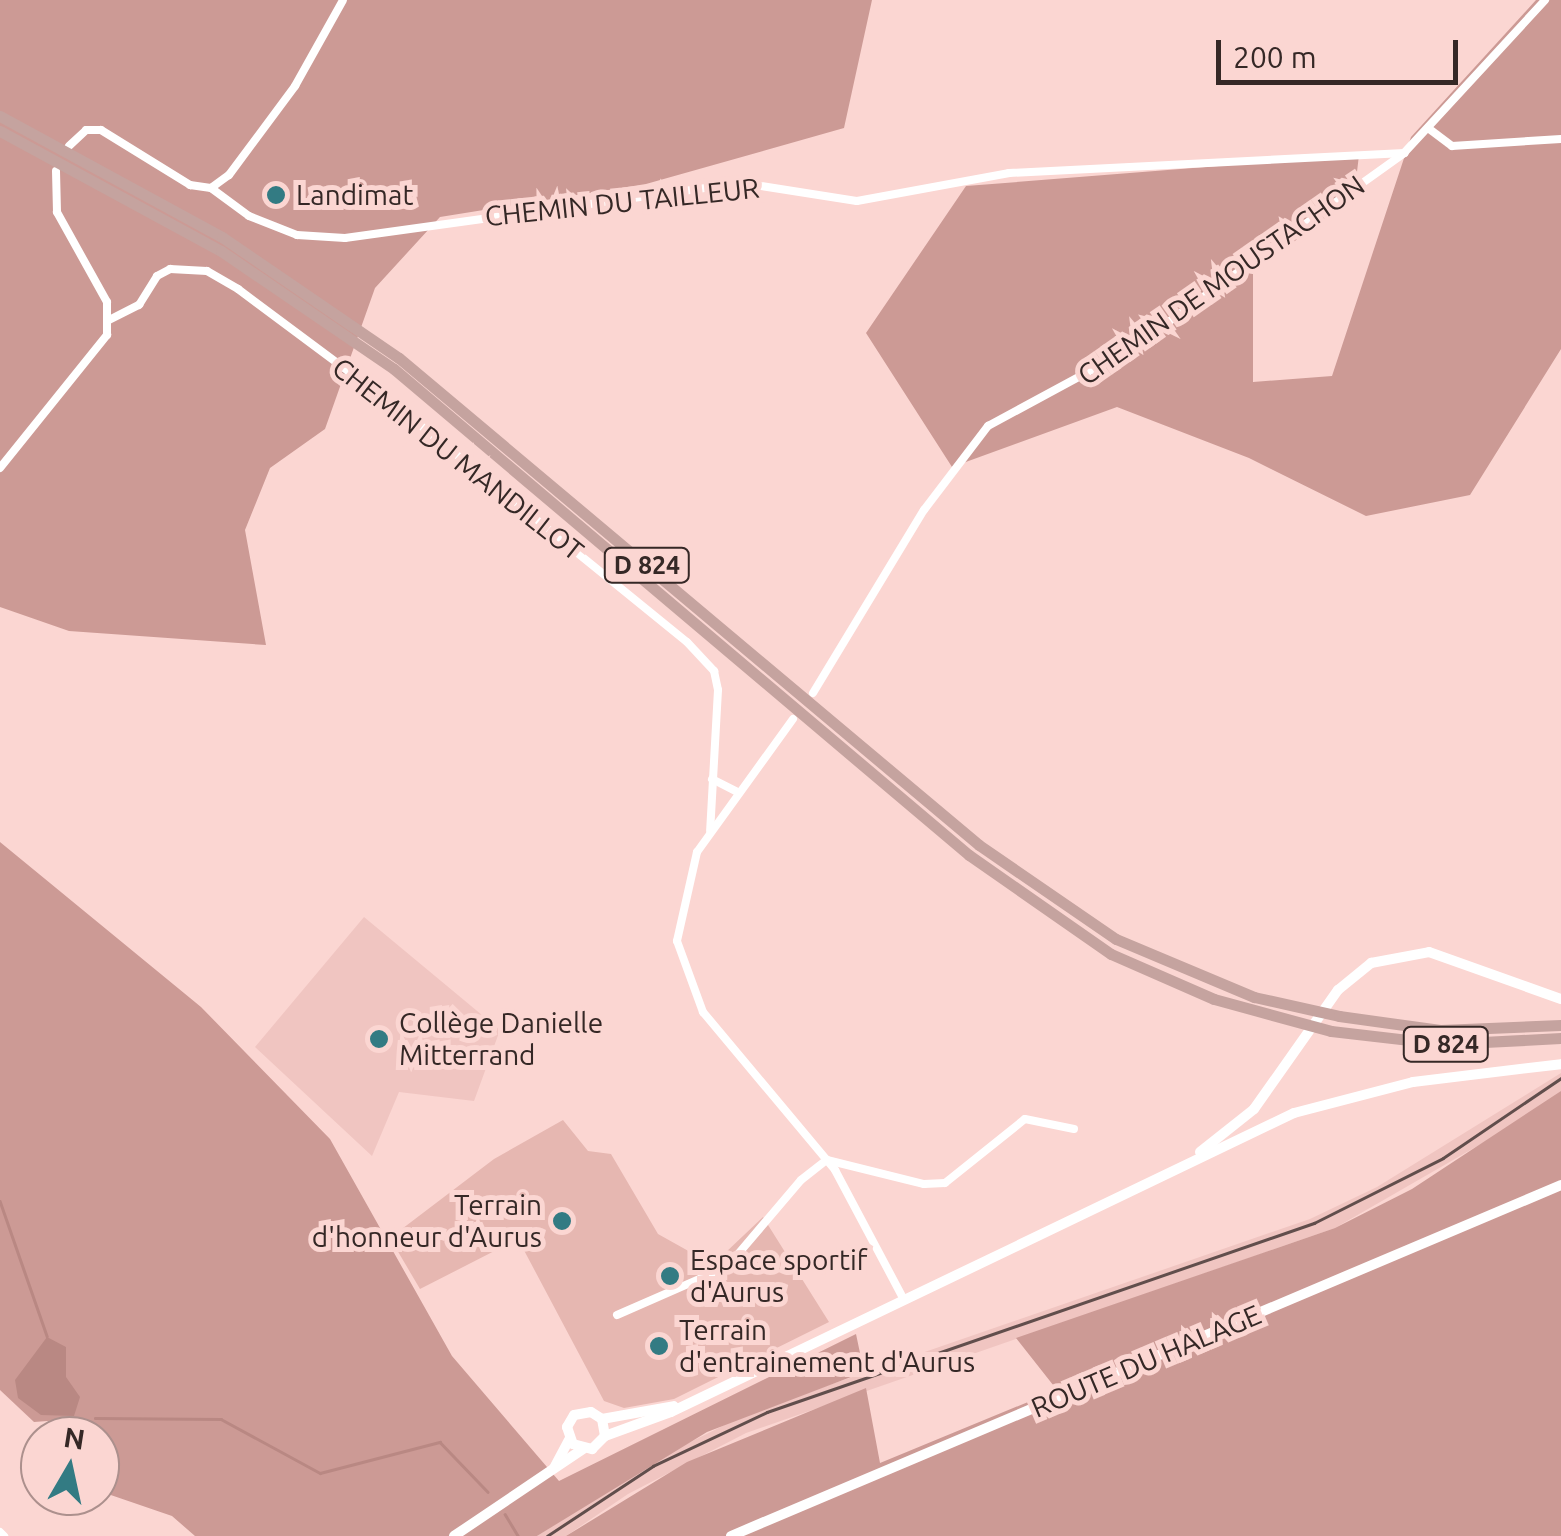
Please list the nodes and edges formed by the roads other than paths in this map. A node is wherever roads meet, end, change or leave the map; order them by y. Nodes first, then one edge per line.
1 (343, 0) edge
2 (1545, 0) edge
3 (0, 116) edge
4 (1428, 128) junction
5 (0, 131) edge
6 (1561, 139) edge
7 (69, 146) dead end
8 (1404, 153) junction
9 (56, 171) dead end
10 (211, 188) junction
11 (110, 320) junction
12 (0, 468) edge
13 (813, 692) dead end
14 (794, 719) dead end
15 (712, 779) junction
16 (739, 793) junction
17 (710, 831) junction
18 (1561, 999) edge
19 (1561, 1025) edge
20 (1561, 1038) edge
21 (1561, 1064) edge
22 (1074, 1128) dead end
23 (827, 1160) junction
24 (1183, 1164) junction
25 (1561, 1185) edge
26 (904, 1300) junction
27 (617, 1315) dead end
28 (685, 1404) junction
29 (602, 1418) junction
30 (605, 1436) junction
31 (570, 1440) junction
32 (583, 1450) junction
33 (554, 1469) junction
34 (454, 1536) edge
35 (732, 1536) edge

1 - 10 street
2 - 4 street, CHEMIN DE MOUSTACHON
3 - 19 highway, D 824
4 - 6 street
4 - 8 street, CHEMIN DE MOUSTACHON
5 - 20 highway, D 824
7 - 10 street, CHEMIN DU TAILLEUR
8 - 10 street, CHEMIN DU TAILLEUR
8 - 13 street, CHEMIN DE MOUSTACHON
9 - 11 street
11 - 12 street
11 - 15 street, CHEMIN DU MANDILLOT
14 - 16 street
15 - 16 street
15 - 17 street, CHEMIN DU MANDILLOT
16 - 17 street
17 - 23 street
18 - 24 main road
21 - 24 main road
22 - 23 street
23 - 26 street
23 - 27 street
24 - 26 main road
25 - 35 main road, ROUTE DU HALAGE
26 - 28 main road
28 - 29 main road
28 - 30 main road
29 - 30 main road
29 - 31 main road
30 - 32 main road
31 - 32 main road
31 - 33 main road
32 - 33 main road
33 - 34 main road

